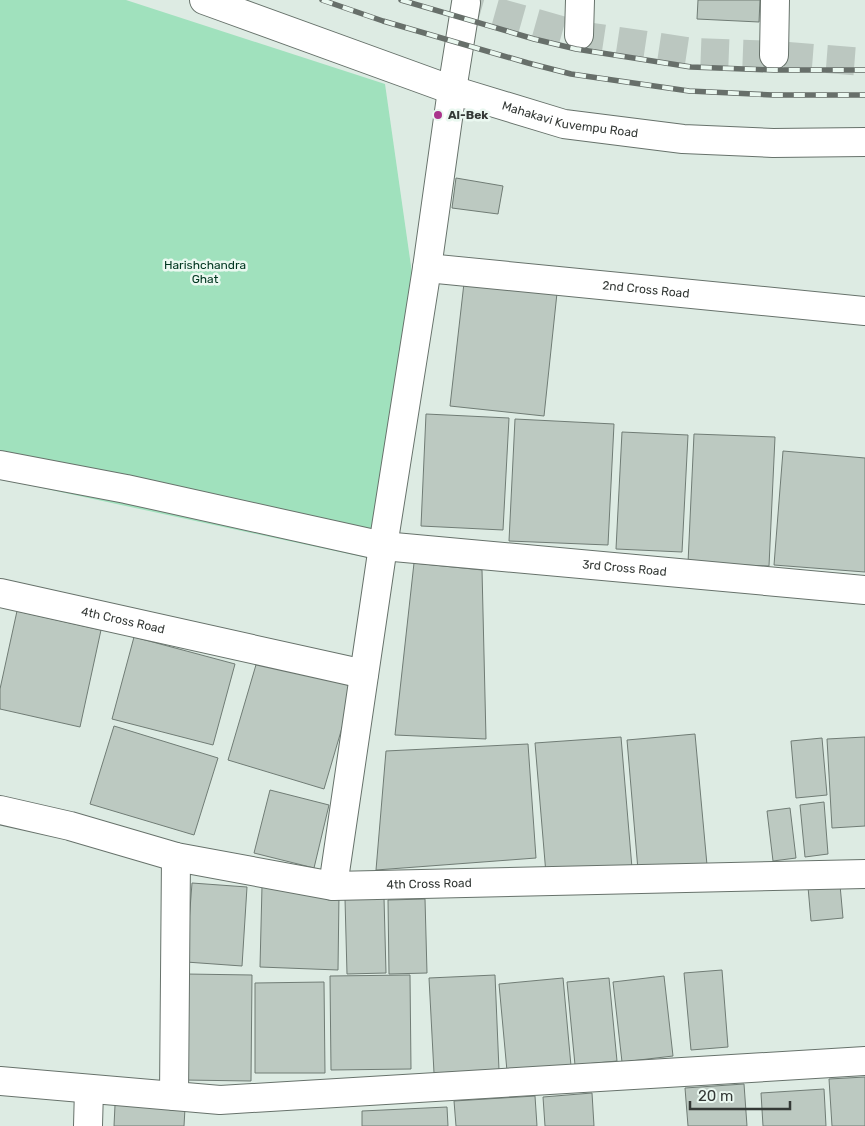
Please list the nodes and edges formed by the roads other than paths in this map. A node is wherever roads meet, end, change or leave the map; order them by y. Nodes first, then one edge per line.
1 (204, 0) edge
2 (580, 0) edge
3 (776, 0) edge
4 (466, 3) dead end
5 (579, 35) dead end
6 (774, 55) dead end
7 (452, 90) junction
8 (865, 142) edge
9 (427, 268) junction
10 (865, 311) edge
11 (0, 465) edge
12 (383, 546) junction
13 (865, 590) edge
14 (0, 594) edge
15 (364, 674) junction
16 (0, 810) edge
17 (176, 857) junction
18 (865, 874) edge
19 (333, 886) junction
20 (865, 1061) edge
21 (0, 1081) edge
22 (90, 1089) junction
23 (174, 1096) junction
24 (88, 1126) edge

1 - 7 street, Mahakavi Kuvempu Road
2 - 5 street
3 - 6 street
4 - 7 street
7 - 8 street, Mahakavi Kuvempu Road
7 - 9 street
9 - 10 street, 2nd Cross Road
9 - 12 street
11 - 12 street, 3rd Cross Road
12 - 13 street, 3rd Cross Road
12 - 15 street
14 - 15 street, 4th Cross Road
15 - 19 street
16 - 17 street, 4th Cross Road
17 - 19 street, 4th Cross Road
17 - 23 street
18 - 19 street, 4th Cross Road
20 - 23 street
21 - 22 street
22 - 23 street
22 - 24 street

